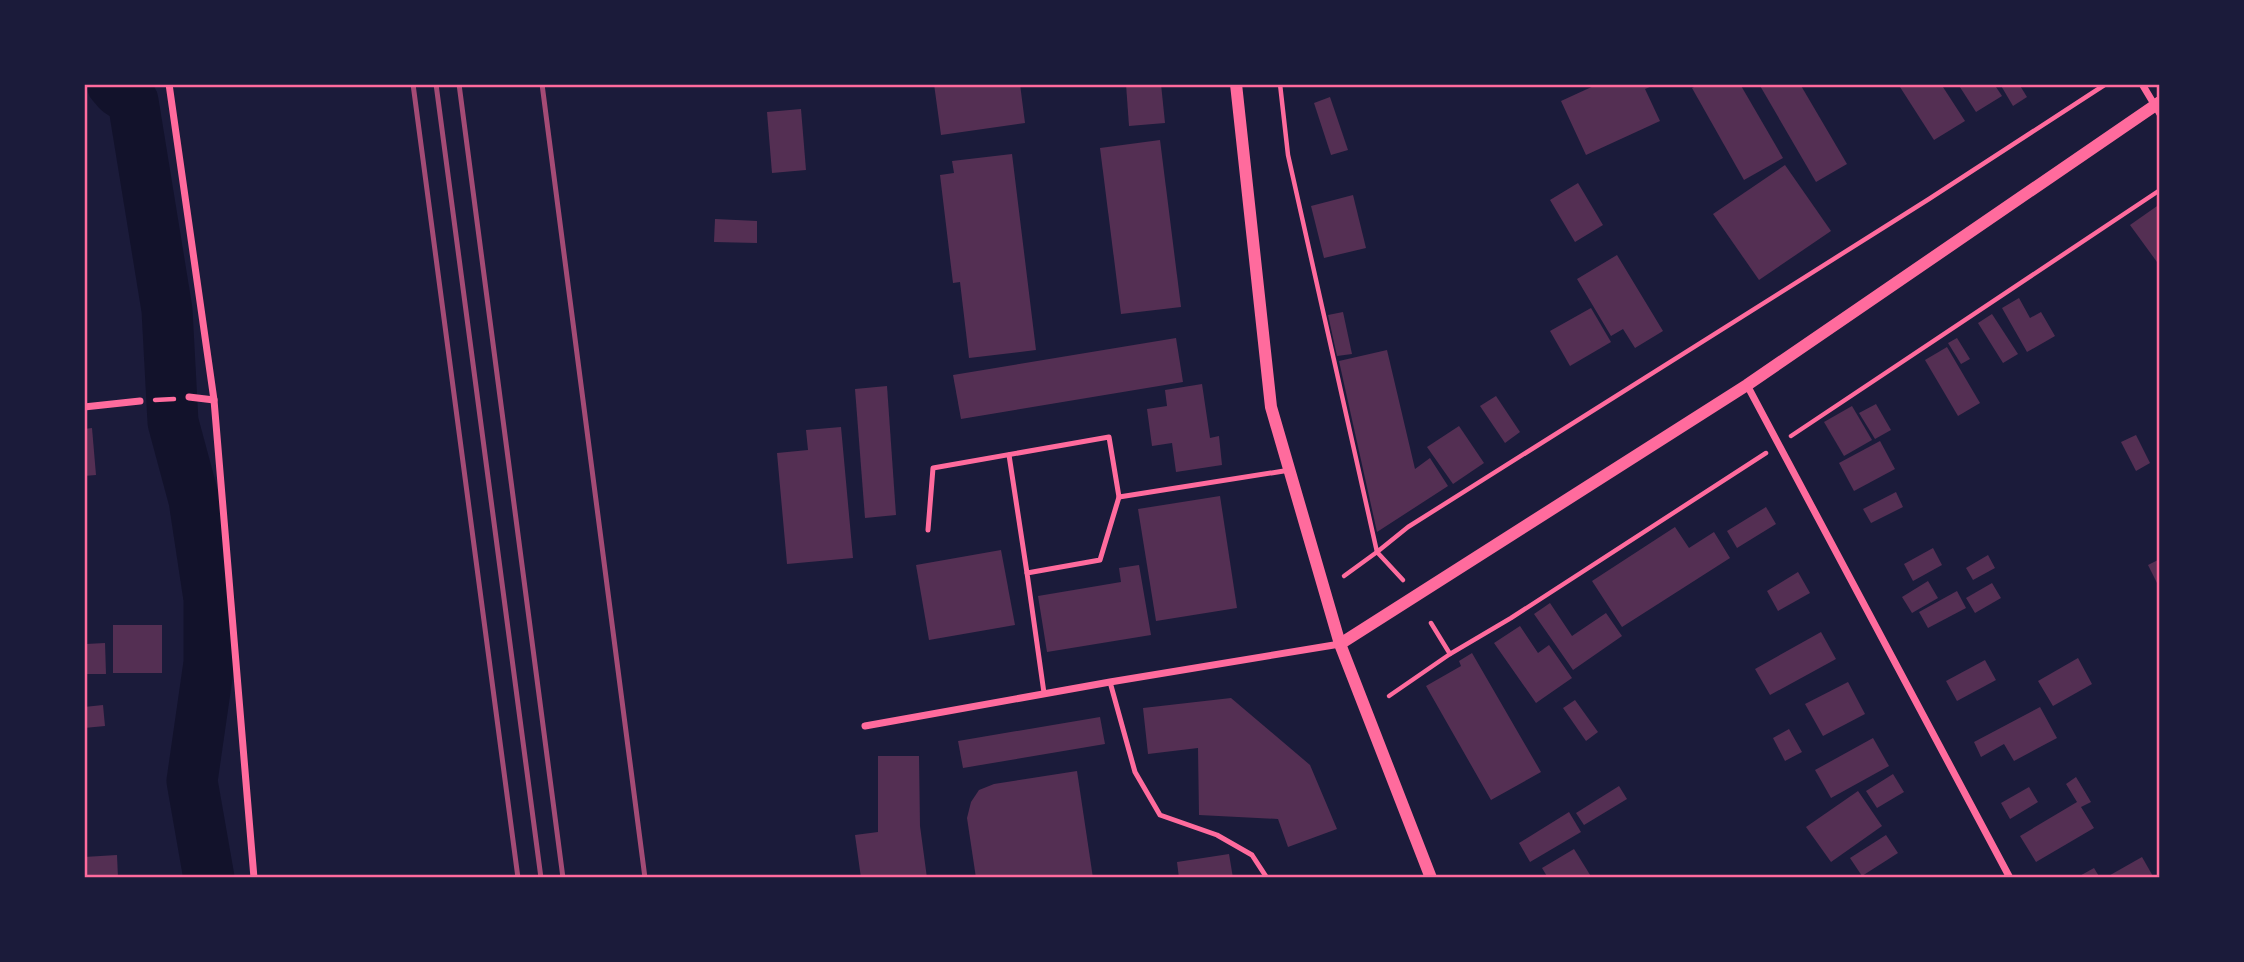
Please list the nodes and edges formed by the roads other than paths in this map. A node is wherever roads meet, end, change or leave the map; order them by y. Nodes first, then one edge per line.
1 (169, 84) edge
2 (1236, 84) edge
3 (2142, 84) edge
4 (2158, 107) edge
5 (1747, 385) junction
6 (189, 397) road end
7 (214, 400) junction
8 (140, 401) road end
9 (84, 407) edge
10 (1009, 455) junction
11 (1290, 470) junction
12 (1119, 497) junction
13 (928, 530) dead end
14 (1027, 573) junction
15 (1340, 644) junction
16 (1110, 681) junction
17 (1044, 694) junction
18 (865, 726) dead end
19 (254, 878) edge
20 (1267, 878) edge
21 (1431, 878) edge
22 (2010, 878) edge

1 - 7 street
2 - 11 street
3 - 4 street
4 - 5 street
5 - 15 street
5 - 22 street
6 - 7 street
7 - 19 street
8 - 9 street
10 - 12 lane
10 - 13 lane
10 - 14 lane
11 - 12 lane
11 - 15 street
12 - 14 lane
14 - 17 lane
15 - 16 street
15 - 21 street
16 - 17 street
16 - 20 lane
17 - 18 street

